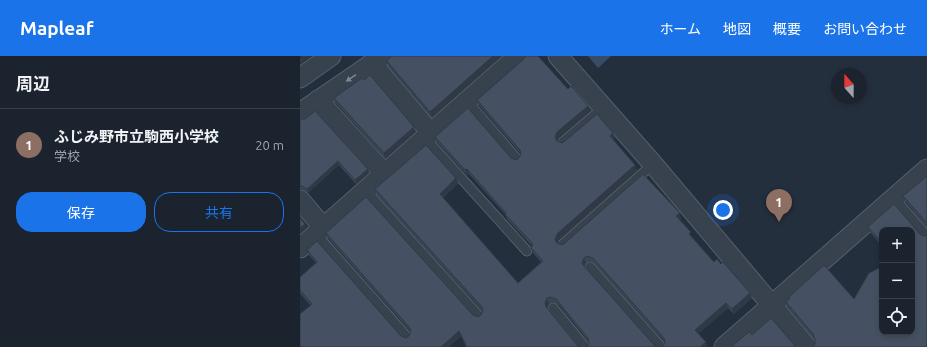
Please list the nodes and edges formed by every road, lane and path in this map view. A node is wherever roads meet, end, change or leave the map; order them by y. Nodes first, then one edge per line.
1 (331, 56) edge
2 (518, 56) edge
3 (558, 56) edge
4 (378, 60) edge
5 (300, 78) edge
6 (318, 100) junction
7 (467, 101) junction
8 (603, 108) junction
9 (300, 113) edge
10 (428, 135) junction
11 (563, 142) edge
12 (517, 159) edge
13 (652, 164) junction
14 (927, 169) edge
15 (385, 174) junction
16 (366, 191) junction
17 (894, 198) junction
18 (300, 200) edge
19 (319, 231) junction
20 (927, 236) edge
21 (563, 244) edge
22 (300, 248) edge
23 (527, 251) dead end
24 (590, 267) dead end
25 (770, 305) junction
26 (553, 308) dead end
27 (478, 316) edge
28 (407, 337) edge
29 (585, 347) edge
30 (661, 347) edge
31 (724, 347) edge
32 (807, 347) edge

1 - 5 street
2 - 7 street
3 - 8 street
4 -> 6 street
4 - 10 street
6 - 9 street
6 - 15 street
7 - 10 street
7 - 12 lane
8 - 11 lane
8 - 13 street
10 - 15 street
10 - 23 lane
13 - 21 lane
13 - 25 street
14 - 17 street
15 - 16 street
16 - 19 street
16 - 27 lane
17 - 20 lane
17 - 25 street
18 - 19 street
19 - 22 street
19 - 28 lane
24 - 30 lane
25 - 31 street
25 - 32 street
26 - 29 lane

